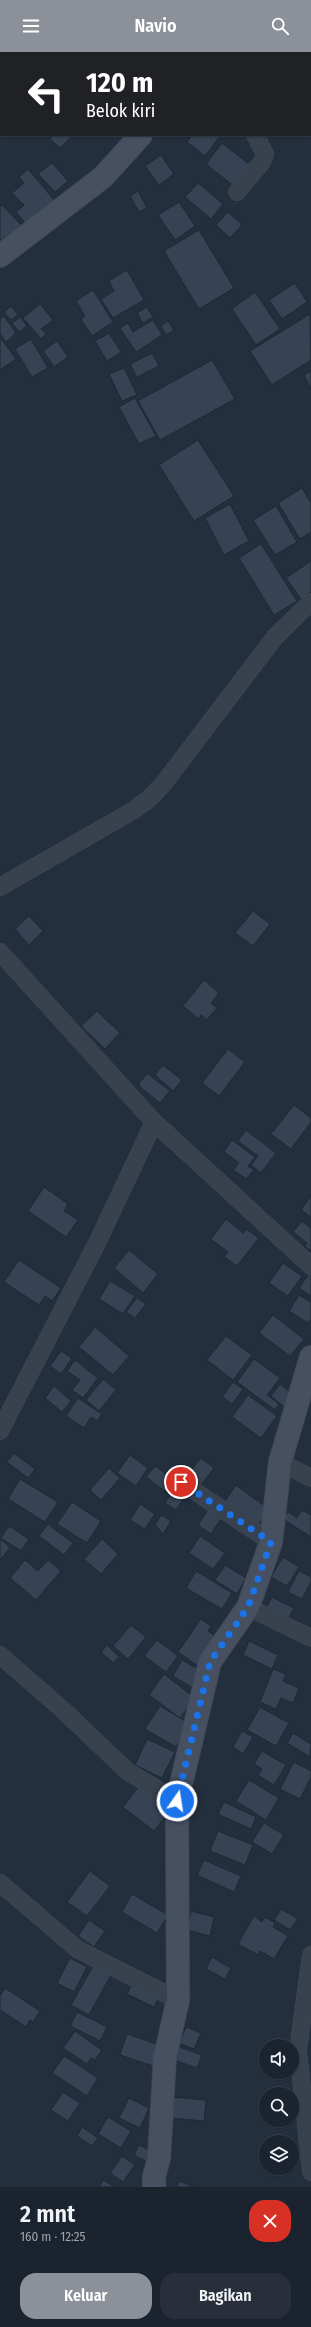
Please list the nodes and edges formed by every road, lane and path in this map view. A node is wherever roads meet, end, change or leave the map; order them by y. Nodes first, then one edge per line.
1 (140, 136) edge
2 (256, 136) edge
3 (237, 192) dead end
4 (1, 253) edge
5 (311, 602) edge
6 (0, 887) edge
7 (0, 952) edge
8 (154, 1122) junction
9 (311, 1266) edge
10 (311, 1357) edge
11 (0, 1431) edge
12 (280, 1462) junction
13 (311, 1478) edge
14 (181, 1482) dead end
15 (271, 1542) junction
16 (248, 1607) junction
17 (311, 1638) edge
18 (0, 1655) edge
19 (177, 1801) junction
20 (0, 1883) edge
21 (311, 1955) edge
22 (178, 2000) junction
23 (311, 2172) edge
24 (154, 2187) edge

1 - 4 street
2 - 3 street
5 - 6 street
7 - 8 street
8 - 9 street
8 - 11 street
10 - 12 street
12 - 13 street
12 - 15 street
14 - 15 street
15 - 16 street
16 - 17 street
16 - 19 street
18 - 19 street
19 - 22 street
20 - 22 street
21 - 23 street
22 - 24 street

